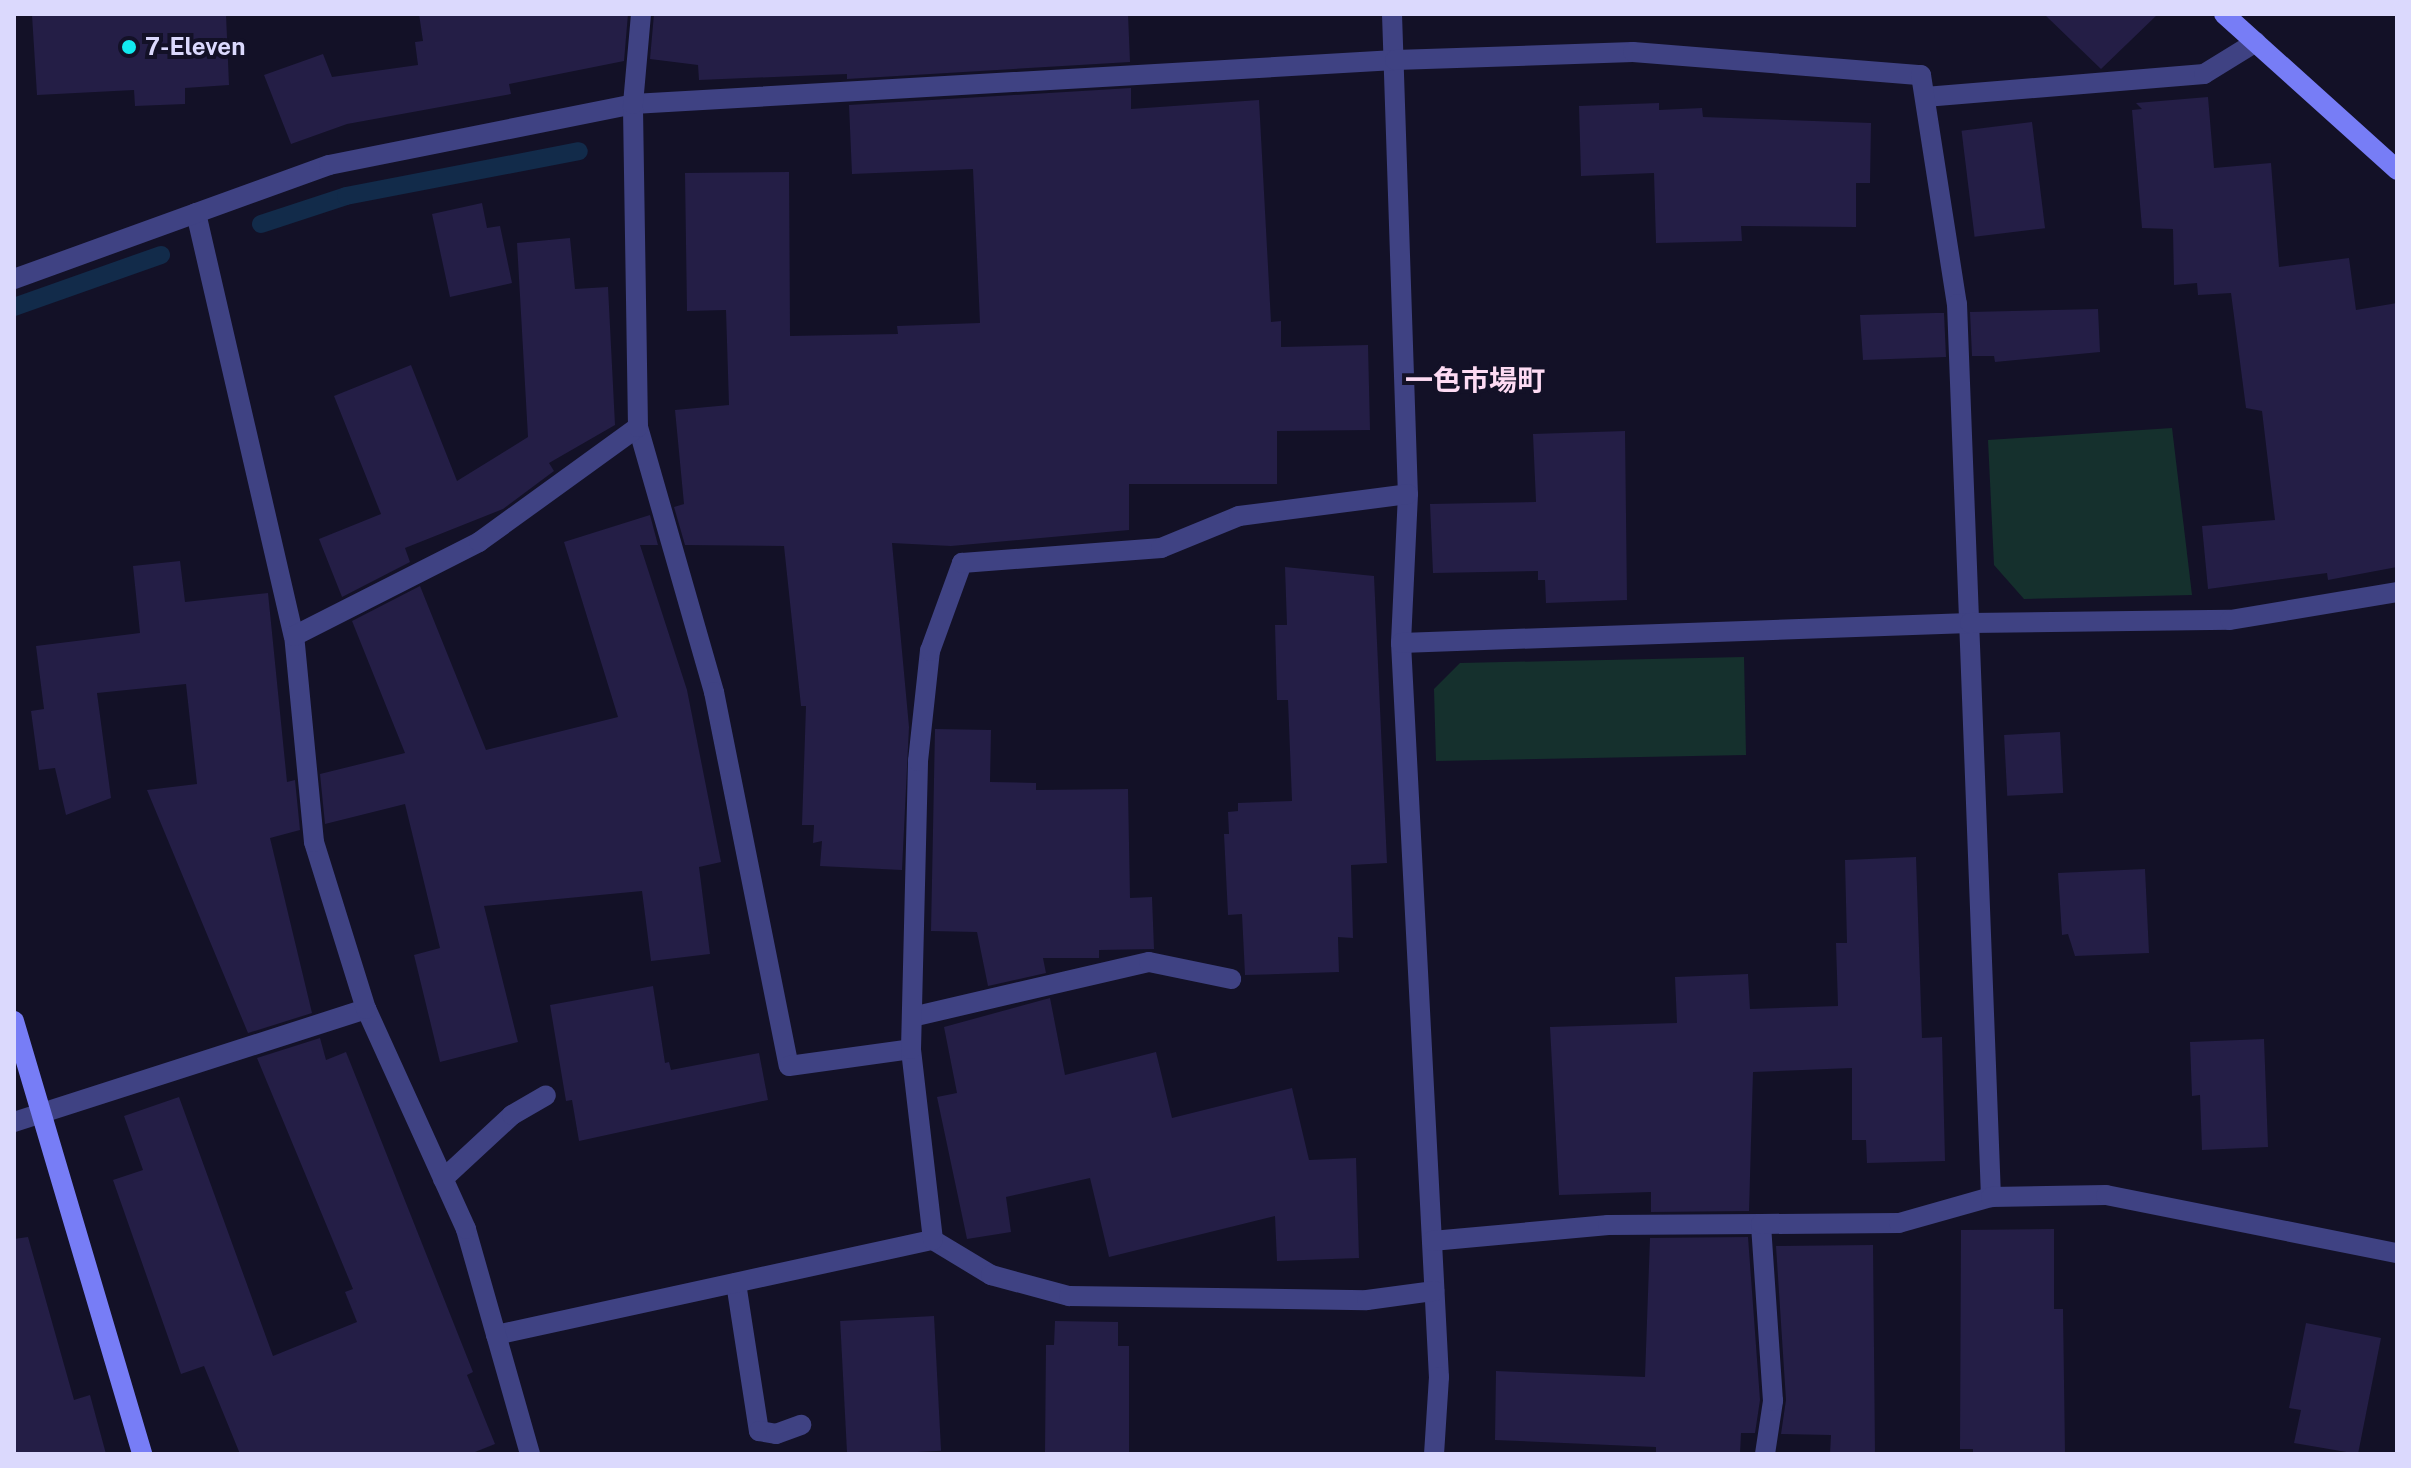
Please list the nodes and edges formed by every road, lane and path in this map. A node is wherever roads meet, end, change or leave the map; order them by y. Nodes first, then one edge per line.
1 (641, 14) edge
2 (1392, 14) edge
3 (2224, 14) edge
4 (2256, 42) junction
5 (1395, 60) junction
6 (1925, 97) junction
7 (633, 104) junction
8 (2397, 170) edge
9 (196, 213) junction
10 (14, 279) edge
11 (638, 427) junction
12 (1408, 494) junction
13 (2397, 592) edge
14 (1970, 623) junction
15 (294, 636) junction
16 (1401, 643) junction
17 (1231, 979) dead end
18 (366, 1009) junction
19 (912, 1017) junction
20 (14, 1021) edge
21 (911, 1049) junction
22 (546, 1095) dead end
23 (43, 1116) junction
24 (14, 1122) edge
25 (443, 1179) junction
26 (1991, 1197) junction
27 (1761, 1224) junction
28 (933, 1240) junction
29 (1432, 1241) junction
30 (2397, 1253) edge
31 (736, 1283) junction
32 (1434, 1291) junction
33 (496, 1335) junction
34 (801, 1425) dead end
35 (142, 1454) edge
36 (530, 1454) edge
37 (1434, 1454) edge
38 (1765, 1454) edge

1 - 7 street
2 - 5 street
3 - 4 street
4 - 6 street
4 - 8 street
5 - 6 street
5 - 7 street
5 - 12 street
6 - 14 street
7 - 9 street
7 - 11 street
9 - 10 street
9 - 15 street
11 - 15 street
11 - 21 street
12 - 16 street
12 - 19 street
13 - 14 street
14 - 16 street
14 - 26 street
15 - 18 street
16 - 29 street
17 - 19 street
18 - 23 street
18 - 25 street
19 - 21 street
20 - 23 street
21 - 28 street
22 - 25 street
23 - 24 street
23 - 35 street
25 - 33 street
26 - 27 street
26 - 30 street
27 - 29 street
27 - 38 street
28 - 31 street
28 - 32 street
29 - 32 street
31 - 33 street
31 - 34 street
32 - 37 street
33 - 36 street

